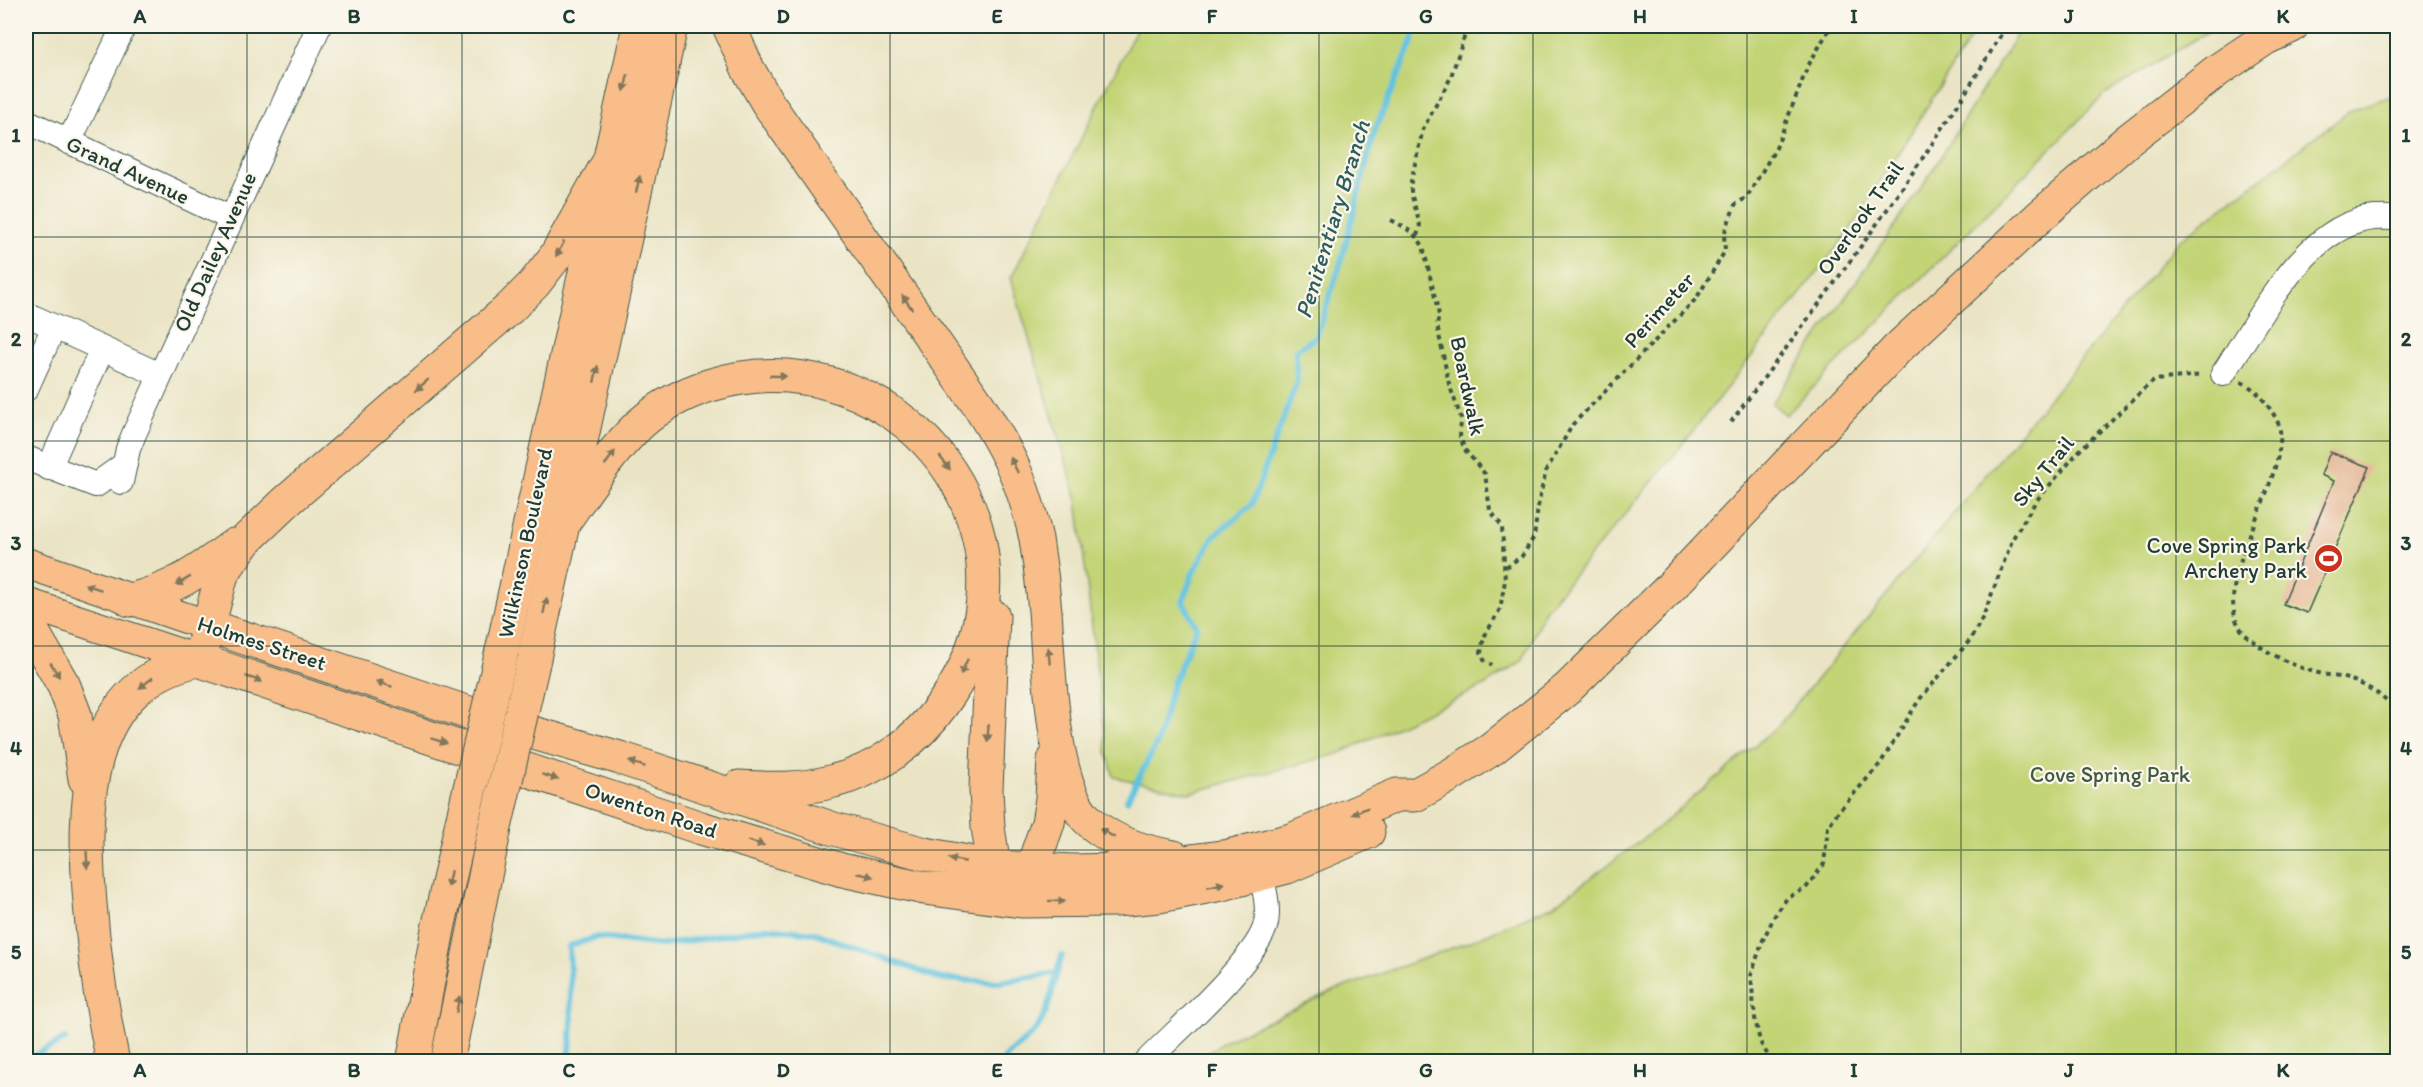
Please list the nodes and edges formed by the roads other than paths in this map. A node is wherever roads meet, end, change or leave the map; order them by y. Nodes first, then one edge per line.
1 (124, 26) edge
2 (319, 26) edge
3 (639, 26) edge
4 (671, 26) edge
5 (729, 26) edge
6 (2292, 26) edge
7 (28, 127) edge
8 (69, 142) junction
9 (609, 161) junction
10 (230, 218) junction
11 (2397, 219) edge
12 (26, 314) edge
13 (54, 327) junction
14 (102, 349) junction
15 (2223, 374) road end
16 (160, 375) junction
17 (26, 389) edge
18 (26, 459) edge
19 (49, 468) junction
20 (971, 509) junction
21 (264, 522) junction
22 (563, 523) junction
23 (26, 563) edge
24 (130, 600) junction
25 (26, 603) edge
26 (26, 620) edge
27 (208, 626) junction
28 (198, 660) junction
29 (1055, 724) junction
30 (495, 759) joint
31 (692, 783) junction
32 (86, 822) junction
33 (1203, 860) junction
34 (1258, 863) junction
35 (1032, 868) junction
36 (1004, 888) junction
37 (113, 1062) edge
38 (413, 1062) edge
39 (447, 1062) edge
40 (1146, 1062) edge

1 - 8 street
2 - 10 street, Old Dailey Avenue
3 -> 9 highway, Wilkinson Boulevard
22 -> 4 highway, Wilkinson Boulevard
29 -> 5 highway
6 - 34 highway
7 - 8 street, Grand Avenue
8 - 10 street, Grand Avenue
9 -> 21 highway
9 -> 38 highway, Wilkinson Boulevard, bridge
10 - 16 street, Old Dailey Avenue
11 - 15 street
12 - 13 street
13 - 14 street
13 - 17 street
14 - 16 street
14 - 19 street
16 - 19 street, Old Dailey Avenue
18 - 19 street
22 -> 20 highway
20 -> 31 highway
20 -> 36 highway
21 -> 24 highway
21 - 27 highway
39 -> 22 highway, Wilkinson Boulevard, bridge
24 -> 23 main road, Holmes Street
24 - 27 main road, Holmes Street
25 - 28 main road, Holmes Street
26 -> 32 highway
27 - 28 highway
31 -> 27 highway, Holmes Street
28 -> 30 highway, Holmes Street
28 -> 32 highway
33 -> 29 highway
29 - 35 highway
30 -> 36 highway, Owenton Road
36 -> 31 highway
32 -> 37 highway
33 - 34 highway
33 - 35 highway
36 -> 34 highway
34 - 40 street
35 - 36 highway

